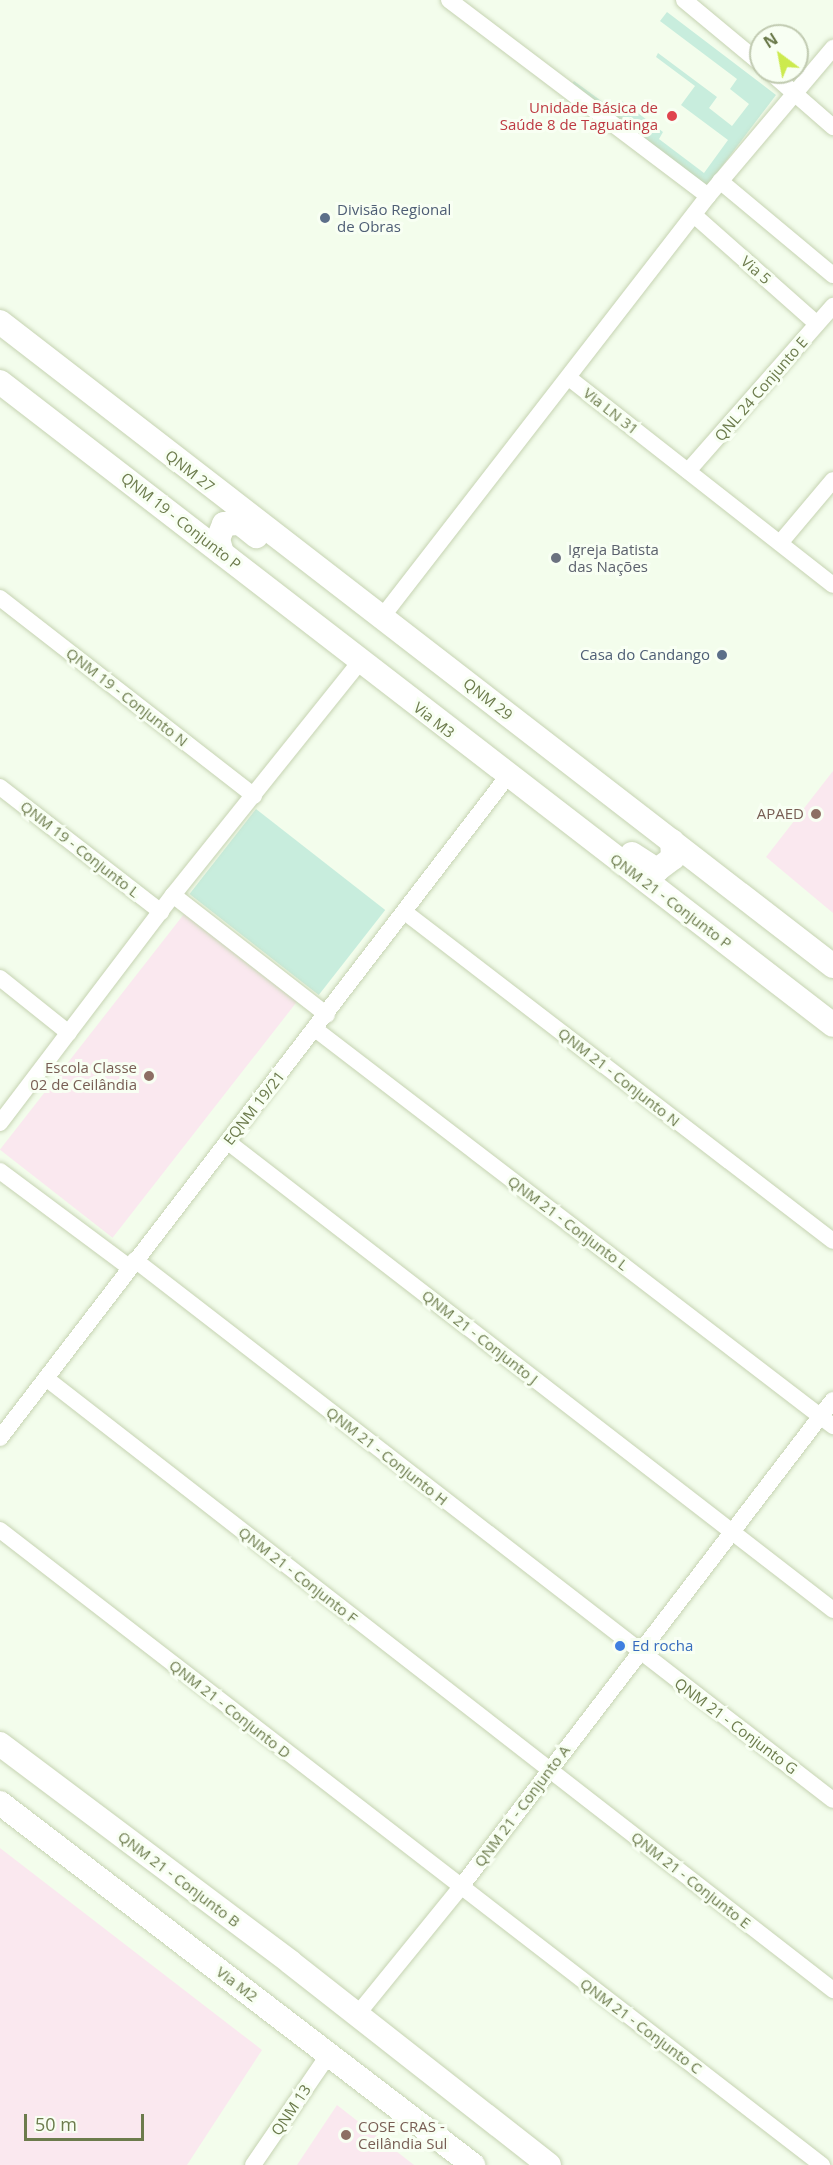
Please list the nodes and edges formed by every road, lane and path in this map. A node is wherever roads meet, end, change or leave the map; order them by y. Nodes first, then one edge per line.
1 (450, 0) edge
2 (684, 0) edge
3 (833, 48) edge
4 (749, 54) edge
5 (784, 84) edge
6 (795, 93) junction
7 (833, 126) edge
8 (720, 181) junction
9 (708, 196) junction
10 (694, 215) junction
11 (833, 275) edge
12 (833, 306) edge
13 (0, 322) edge
14 (817, 324) junction
15 (569, 378) junction
16 (0, 382) edge
17 (688, 471) junction
18 (833, 480) edge
19 (780, 543) junction
20 (222, 552) junction
21 (833, 585) edge
22 (344, 590) junction
23 (0, 598) edge
24 (382, 617) junction
25 (360, 662) junction
26 (507, 777) junction
27 (0, 787) edge
28 (254, 796) junction
29 (535, 797) junction
30 (672, 841) junction
31 (173, 895) junction
32 (161, 912) junction
33 (406, 913) junction
34 (833, 966) edge
35 (0, 978) edge
36 (327, 1015) junction
37 (833, 1025) edge
38 (315, 1029) junction
39 (69, 1033) junction
40 (0, 1123) edge
41 (228, 1142) junction
42 (0, 1171) edge
43 (833, 1241) edge
44 (132, 1263) junction
45 (47, 1379) junction
46 (833, 1400) edge
47 (827, 1421) edge
48 (0, 1438) edge
49 (0, 1530) edge
50 (733, 1532) junction
51 (833, 1610) edge
52 (639, 1652) junction
53 (0, 1744) edge
54 (549, 1770) junction
55 (833, 1800) edge
56 (0, 1803) edge
57 (460, 1888) junction
58 (833, 1989) edge
59 (356, 2016) junction
60 (329, 2054) junction
61 (253, 2165) edge
62 (473, 2165) edge
63 (549, 2165) edge
64 (822, 2165) edge

1 - 9 street
2 - 4 street
3 - 6 street, Via LN 31
5 - 6 street
6 - 7 street
6 - 8 street, Via LN 31
8 - 9 street, Via LN 31
8 - 11 street
9 - 10 street, Via LN 31
10 - 14 street, Via 5
10 - 15 street, Via LN 31
12 - 14 street, QNL 24 Conjunto E
13 - 22 main road, QNM 27
14 - 17 street, QNL 24 Conjunto E
15 - 17 street, Via LN 31
15 - 24 street
16 - 20 main road, QNM 19 - Conjunto P
17 - 19 street, Via LN 31
18 - 19 street
19 - 21 street, Via LN 31
20 - 22 main road
20 - 25 main road, QNM 19 - Conjunto P
22 - 24 main road, QNM 27
23 - 28 street, QNM 19 - Conjunto N
24 - 30 main road, QNM 29
25 - 26 main road, Via M3
25 - 28 street
26 - 29 main road, QNM 21 - Conjunto P
26 - 33 street, EQNM 19/21
27 - 32 street, QNM 19 - Conjunto L
28 - 31 street
29 - 30 main road
29 - 37 main road, QNM 21 - Conjunto P
30 - 34 main road, QNM 29
31 - 32 street
31 - 36 street
32 - 39 street
33 - 36 street, EQNM 19/21
33 - 43 street, QNM 21 - Conjunto N
35 - 39 street
36 - 38 street, EQNM 19/21
38 - 41 street, EQNM 19/21
38 - 47 street, QNM 21 - Conjunto L
39 - 40 street
41 - 44 street, EQNM 19/21
41 - 50 street, QNM 21 - Conjunto J
42 - 44 street, QNM 21 - Conjunto H
44 - 45 street, EQNM 19/21
44 - 52 street, QNM 21 - Conjunto H
45 - 48 street, EQNM 19/21
45 - 54 street, QNM 21 - Conjunto F
46 - 47 street, QNM 21 - Conjunto A
47 - 50 street, QNM 21 - Conjunto A
49 - 57 street, QNM 21 - Conjunto D
50 - 51 street, QNM 21 - Conjunto J
50 - 52 street, QNM 21 - Conjunto A
52 - 54 street, QNM 21 - Conjunto A
52 - 55 street, QNM 21 - Conjunto G
53 - 59 main road, QNM 21 - Conjunto B
54 - 57 street, QNM 21 - Conjunto A
54 - 58 street, QNM 21 - Conjunto E
56 - 60 main road, Via M2
57 - 59 street, QNM 21 - Conjunto A
57 - 64 street, QNM 21 - Conjunto C
59 - 63 main road
60 - 61 street, QNM 13
60 - 62 main road, Via M2

